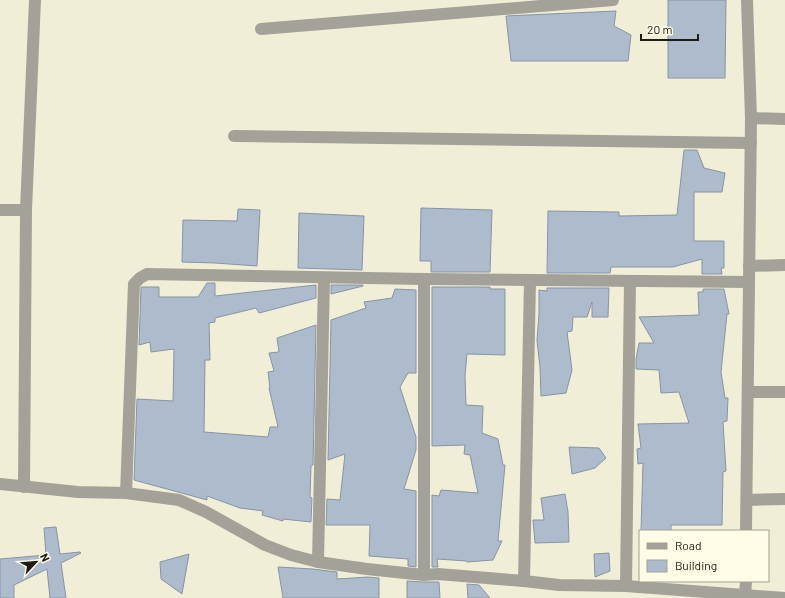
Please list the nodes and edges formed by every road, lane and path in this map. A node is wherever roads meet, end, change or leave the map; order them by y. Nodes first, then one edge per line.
1 (35, 0) edge
2 (613, 0) edge
3 (747, 0) edge
4 (261, 29) dead end
5 (751, 118) junction
6 (785, 119) edge
7 (234, 136) dead end
8 (751, 143) junction
9 (0, 210) edge
10 (26, 210) junction
11 (785, 265) edge
12 (749, 266) junction
13 (324, 278) junction
14 (424, 279) junction
15 (530, 280) junction
16 (630, 281) junction
17 (749, 282) junction
18 (748, 392) junction
19 (785, 392) edge
20 (0, 484) edge
21 (24, 487) junction
22 (126, 493) junction
23 (785, 499) edge
24 (747, 500) junction
25 (746, 530) edge
26 (318, 562) junction
27 (424, 575) junction
28 (524, 581) junction
29 (746, 582) edge
30 (626, 586) junction
31 (645, 593) edge
32 (745, 595) junction
33 (785, 598) edge

1 - 10 street
2 - 4 street
3 - 5 street
5 - 6 street
5 - 8 street
7 - 8 street
8 - 12 street
9 - 10 street
10 - 21 street
11 - 12 street
12 - 17 street
13 - 14 street
13 - 22 street
13 - 26 street
14 - 15 street
14 - 27 street
15 - 16 street
15 - 28 street
16 - 17 street
16 - 30 street
17 - 18 street
18 - 19 street
18 - 24 street
20 - 21 street
21 - 22 street
22 - 26 street
23 - 24 street
24 - 25 street
26 - 27 street
27 - 28 street
28 - 30 street
29 - 32 street
30 - 31 street
31 - 32 street
32 - 33 street

